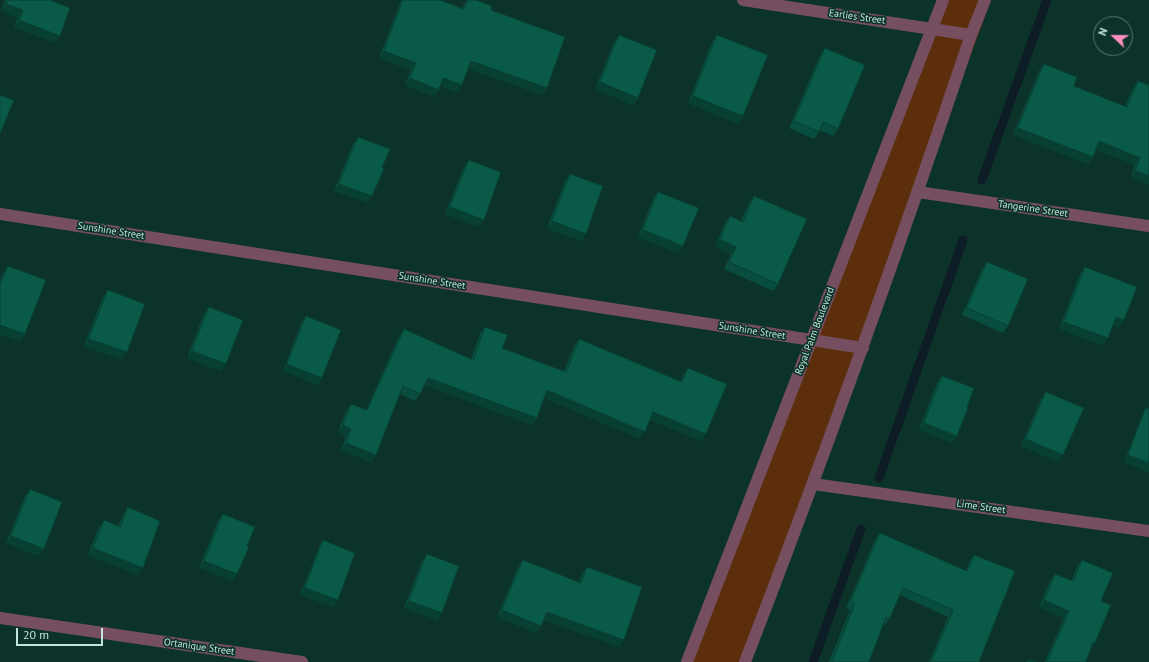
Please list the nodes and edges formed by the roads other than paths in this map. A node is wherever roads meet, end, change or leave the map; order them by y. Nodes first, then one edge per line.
1 (743, 0) edge
2 (943, 0) edge
3 (984, 0) edge
4 (932, 28) junction
5 (971, 35) junction
6 (918, 192) junction
7 (0, 214) edge
8 (1149, 226) edge
9 (812, 340) junction
10 (863, 348) junction
11 (814, 484) junction
12 (1149, 532) edge
13 (0, 618) edge
14 (302, 662) edge
15 (687, 662) edge
16 (745, 662) edge

1 - 4 street, Earlies Street
2 - 4 street, Royal Palm Boulevard
3 - 5 street
4 - 5 street, Earlies Street
4 - 9 street, Royal Palm Boulevard
5 - 6 street
6 - 8 street, Tangerine Street
6 - 10 street
7 - 9 street, Sunshine Street
9 - 10 street, Sunshine Street
9 - 15 street, Royal Palm Boulevard
10 - 11 street
11 - 12 street, Lime Street
11 - 16 street
13 - 14 street, Ortanique Street

